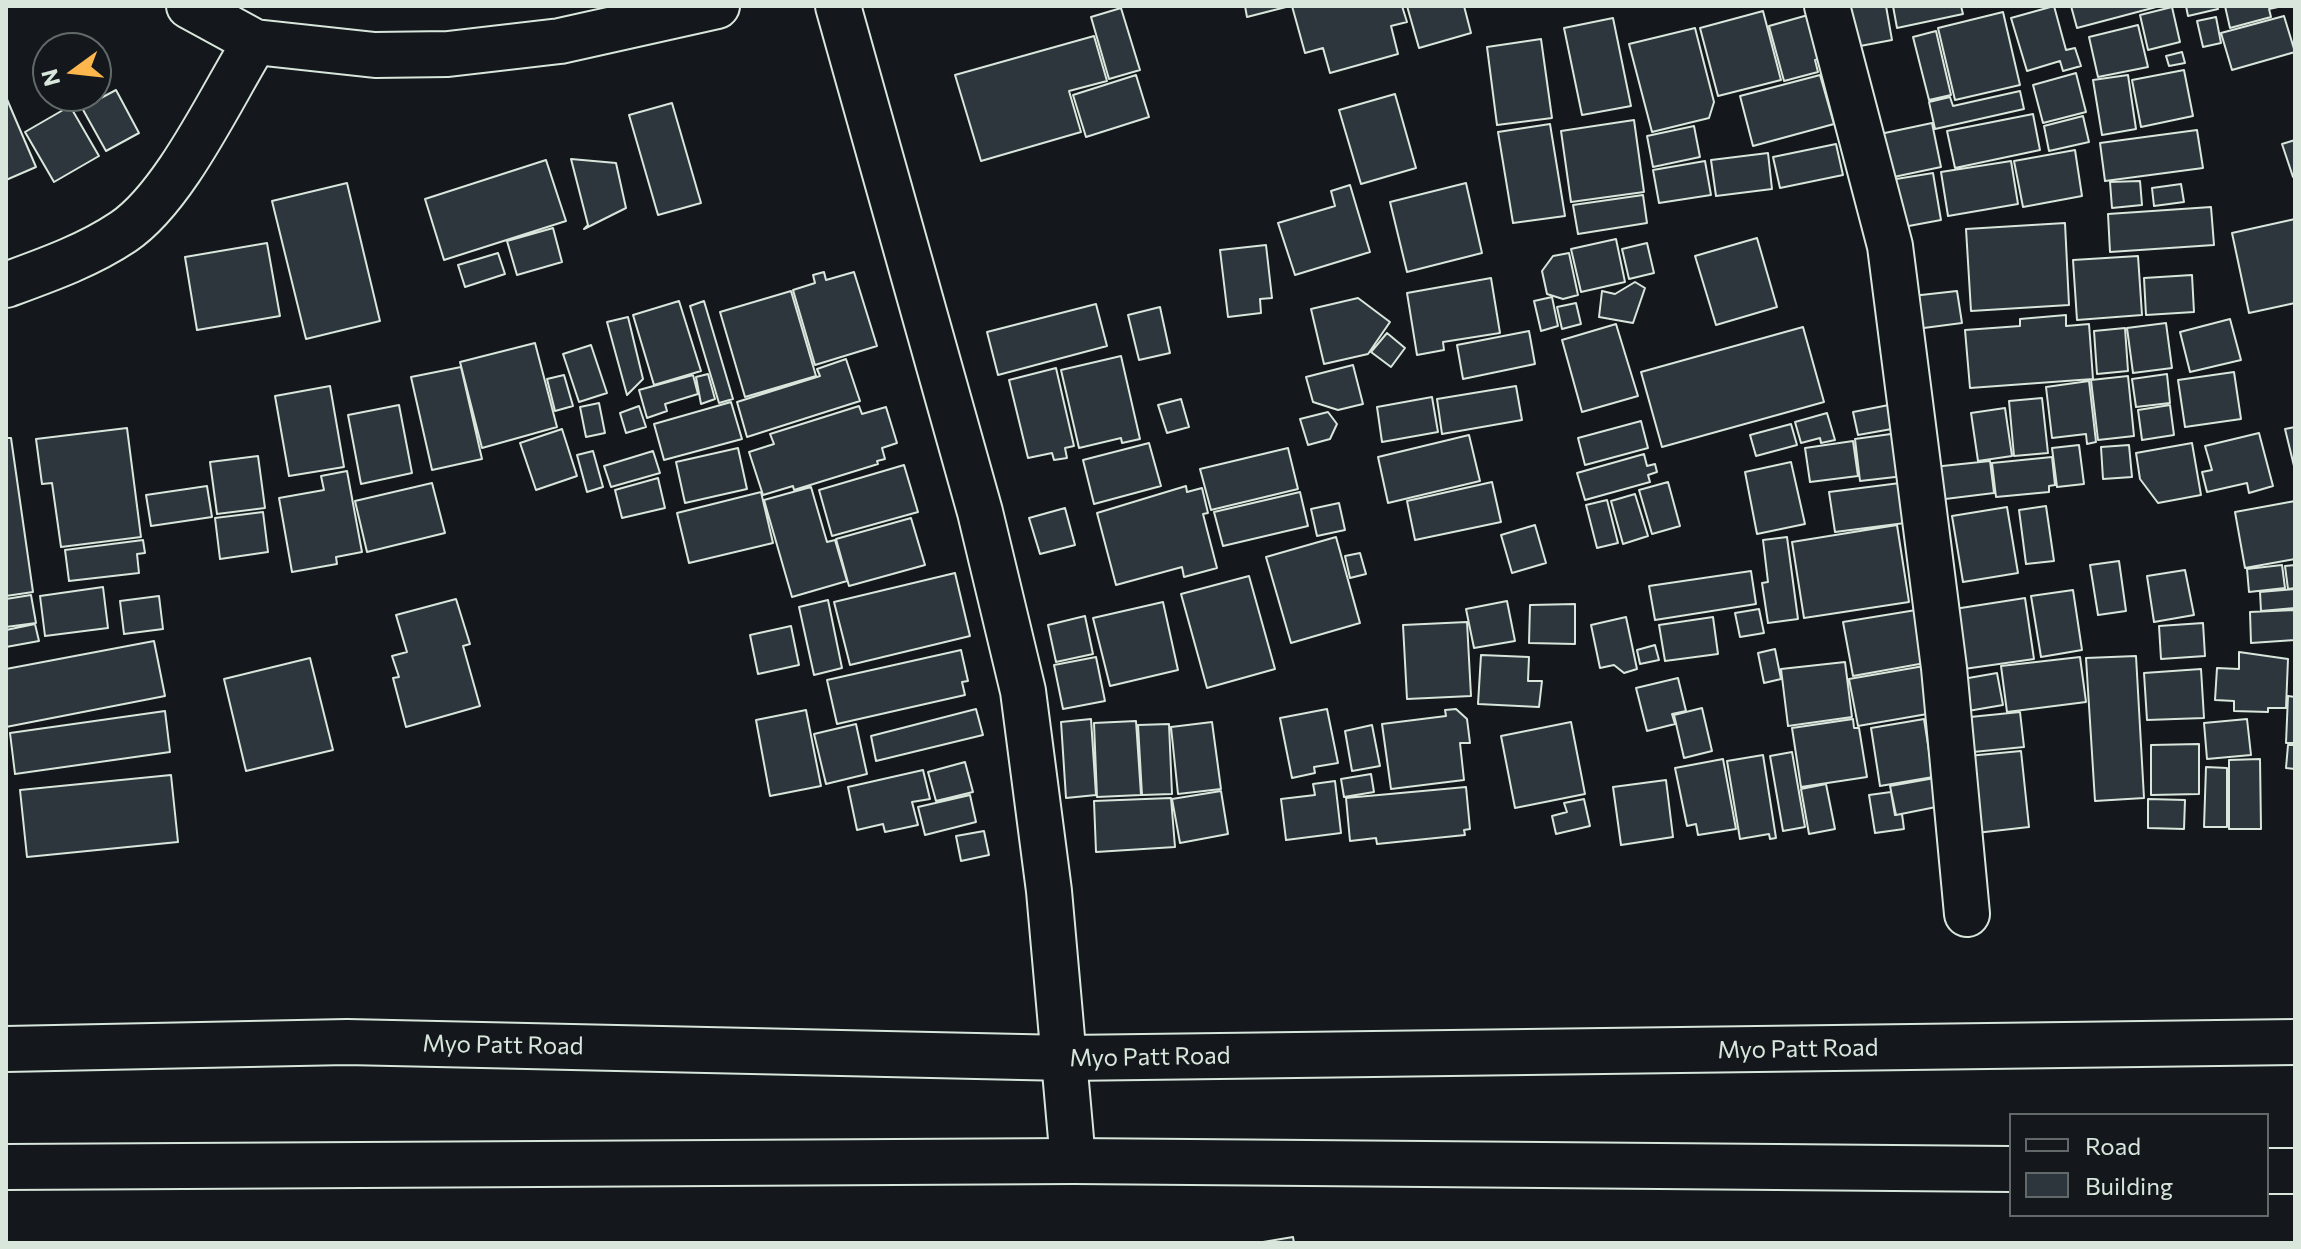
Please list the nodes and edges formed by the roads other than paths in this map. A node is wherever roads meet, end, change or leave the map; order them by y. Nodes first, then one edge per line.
1 (189, 6) edge
2 (717, 6) edge
3 (838, 6) edge
4 (1827, 6) edge
5 (255, 42) junction
6 (6, 285) edge
7 (1967, 914) dead end
8 (2295, 1042) edge
9 (6, 1049) edge
10 (1066, 1058) junction
11 (1073, 1161) junction
12 (6, 1167) edge
13 (2009, 1169) edge
14 (2269, 1171) edge
15 (2295, 1171) edge

1 - 5 main road
2 - 5 main road
3 - 10 main road
4 - 7 main road
5 - 6 main road
8 - 10 main road, Myo Patt Road
9 - 10 main road, Myo Patt Road
10 - 11 main road
11 - 12 main road
11 - 13 main road
14 - 15 main road

